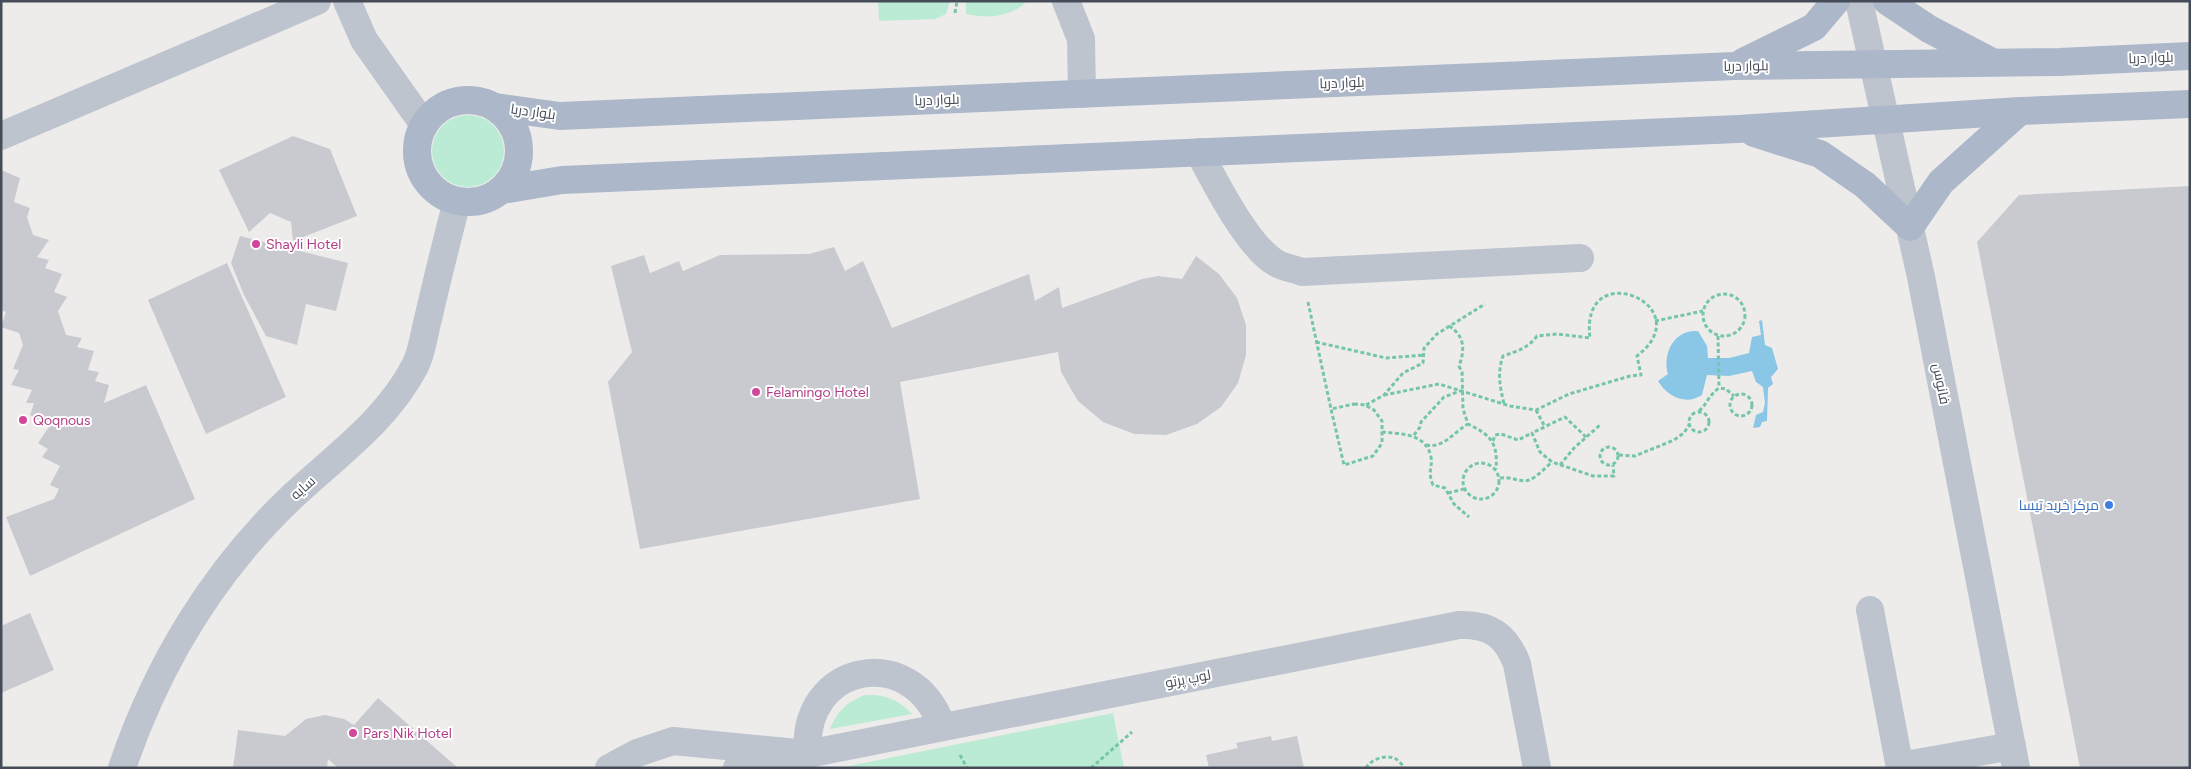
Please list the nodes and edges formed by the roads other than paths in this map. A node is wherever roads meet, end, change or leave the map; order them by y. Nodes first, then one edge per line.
1 (317, 1) edge
2 (347, 1) edge
3 (1066, 1) edge
4 (1836, 1) edge
5 (1859, 1) edge
6 (1887, 1) edge
7 (2190, 56) edge
8 (1993, 63) junction
9 (1873, 65) junction
10 (1735, 66) junction
11 (1082, 94) junction
12 (2190, 104) edge
13 (495, 107) junction
14 (2020, 111) junction
15 (1885, 119) junction
16 (424, 125) junction
17 (1738, 129) junction
18 (1, 136) edge
19 (1199, 152) junction
20 (502, 190) junction
21 (457, 201) junction
22 (1910, 227) junction
23 (1580, 258) dead end
24 (1870, 610) dead end
25 (942, 727) junction
26 (808, 754) junction
27 (2014, 757) edge
28 (122, 762) edge
29 (1900, 767) edge
30 (609, 768) edge
31 (737, 768) edge
32 (1537, 768) edge

1 - 18 street
2 - 16 street
3 - 11 street
4 - 10 main road
5 - 9 street, فانوس
6 - 8 main road
7 - 8 main road, بلوار دریا
8 - 9 main road, بلوار دریا
9 - 10 main road, بلوار دریا
9 - 15 street, فانوس
10 - 11 main road, بلوار دریا
11 - 13 main road, بلوار دریا
12 - 14 main road
13 - 16 main road
13 - 20 main road
14 - 15 main road
14 - 22 main road
15 - 17 main road
15 - 22 street, فانوس
16 - 21 main road
17 - 19 main road
17 - 22 main road
19 - 20 main road
19 - 23 street
20 - 21 main road
21 - 28 street, سایه
22 - 27 street, فانوس
24 - 29 street
25 - 26 street, لوپ پرتو
25 - 26 street
25 - 32 street, لوپ پرتو
26 - 30 street
26 - 31 street, لوپ پرتو
27 - 29 street

